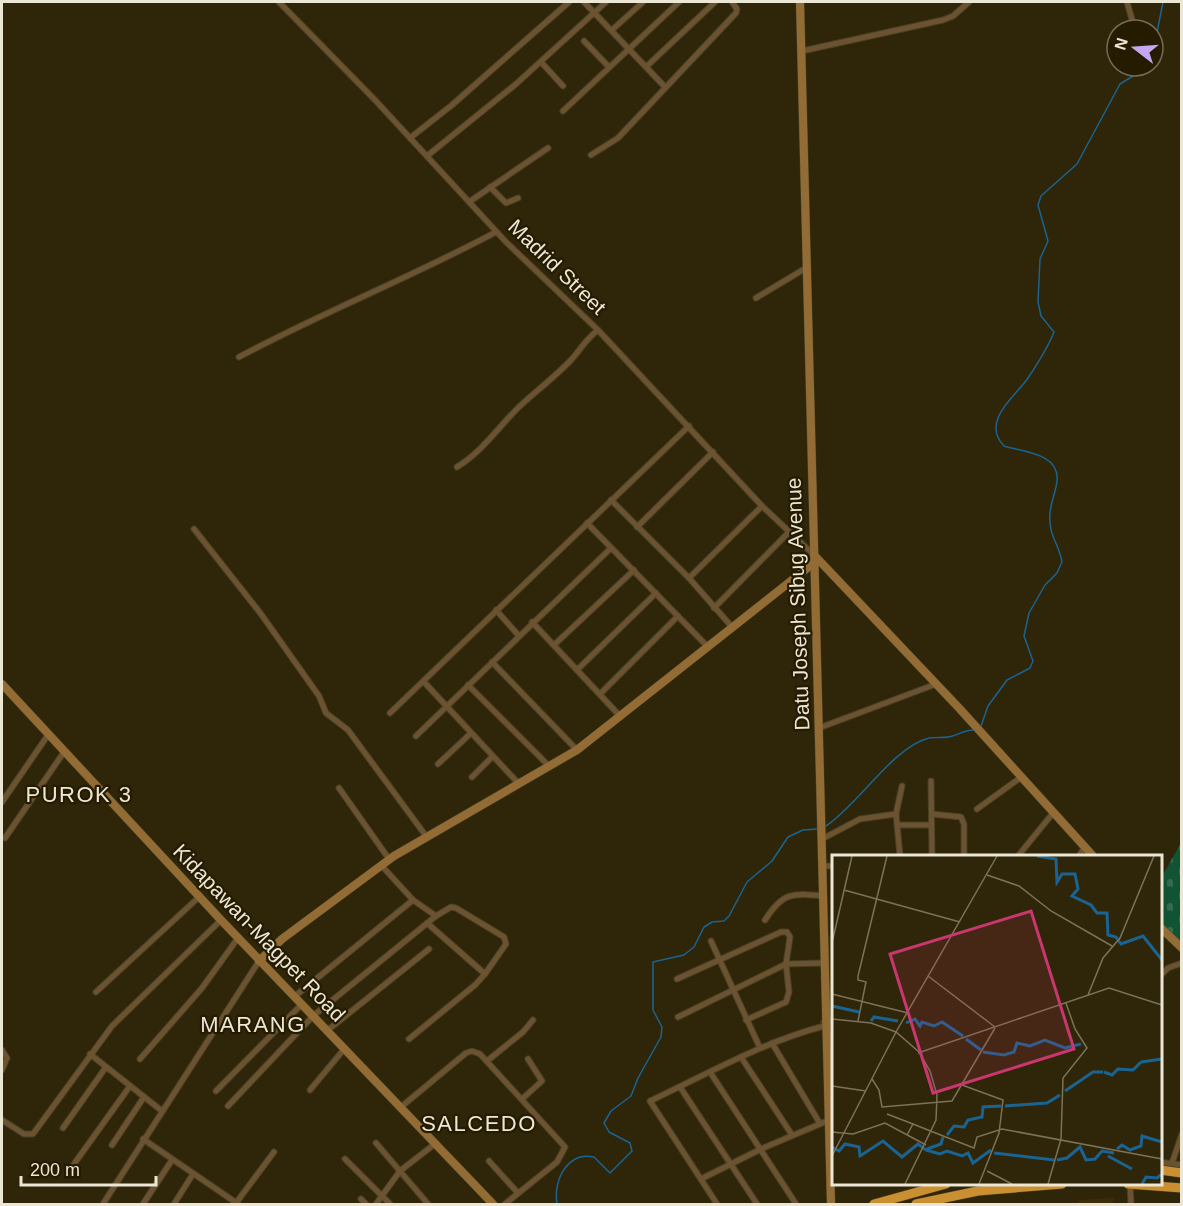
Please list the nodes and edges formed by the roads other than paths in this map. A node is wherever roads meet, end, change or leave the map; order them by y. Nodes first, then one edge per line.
1 (279, 2) edge
2 (569, 2) edge
3 (584, 2) edge
4 (606, 2) edge
5 (643, 2) edge
6 (679, 2) edge
7 (715, 2) edge
8 (732, 2) edge
9 (800, 2) edge
10 (969, 2) edge
11 (1127, 2) edge
12 (595, 12) junction
13 (1132, 18) edge
14 (612, 30) junction
15 (584, 41) dead end
16 (630, 47) junction
17 (801, 51) junction
18 (541, 62) junction
19 (647, 66) junction
20 (609, 67) junction
21 (563, 86) dead end
22 (665, 87) junction
23 (563, 111) dead end
24 (410, 138) junction
25 (548, 148) dead end
26 (591, 155) dead end
27 (427, 156) junction
28 (490, 187) junction
29 (518, 198) dead end
30 (469, 202) junction
31 (496, 232) junction
32 (806, 268) junction
33 (756, 298) dead end
34 (598, 330) junction
35 (239, 357) dead end
36 (689, 426) junction
37 (713, 452) junction
38 (457, 467) dead end
39 (610, 500) junction
40 (762, 507) junction
41 (587, 523) junction
42 (637, 527) junction
43 (194, 529) dead end
44 (789, 532) junction
45 (611, 548) junction
46 (814, 559) junction
47 (634, 570) junction
48 (689, 578) junction
49 (656, 593) junction
50 (714, 608) junction
51 (496, 610) junction
52 (678, 616) junction
53 (532, 622) junction
54 (732, 627) junction
55 (519, 636) junction
56 (554, 645) junction
57 (708, 646) junction
58 (492, 662) junction
59 (577, 670) junction
60 (424, 682) junction
61 (2, 684) edge
62 (936, 684) junction
63 (468, 685) junction
64 (600, 694) junction
65 (446, 708) junction
66 (390, 713) dead end
67 (619, 715) junction
68 (819, 728) junction
69 (470, 734) junction
70 (48, 735) junction
71 (416, 736) dead end
72 (577, 750) junction
73 (64, 752) junction
74 (492, 757) junction
75 (438, 764) dead end
76 (549, 766) junction
77 (472, 777) dead end
78 (1020, 778) junction
79 (931, 781) dead end
80 (519, 784) junction
81 (902, 786) dead end
82 (339, 788) dead end
83 (2, 802) edge
84 (977, 809) dead end
85 (1053, 813) junction
86 (896, 814) junction
87 (932, 814) junction
88 (898, 825) junction
89 (931, 825) junction
90 (426, 836) junction
91 (5, 838) dead end
92 (822, 839) junction
93 (1085, 847) junction
94 (900, 855) edge
95 (932, 855) edge
96 (964, 855) edge
97 (1019, 855) edge
98 (1080, 855) edge
99 (1093, 855) edge
100 (389, 859) junction
101 (381, 865) junction
102 (832, 866) edge
103 (823, 867) junction
104 (824, 896) junction
105 (199, 897) junction
106 (413, 900) junction
107 (436, 916) junction
108 (221, 920) junction
109 (765, 920) dead end
110 (427, 923) junction
111 (1162, 928) edge
112 (832, 932) edge
113 (825, 933) junction
114 (238, 938) junction
115 (711, 941) dead end
116 (1182, 948) edge
117 (429, 950) dead end
118 (259, 961) junction
119 (719, 961) junction
120 (824, 963) junction
121 (1182, 963) edge
122 (786, 964) junction
123 (1162, 972) edge
124 (485, 974) junction
125 (677, 979) dead end
126 (732, 990) junction
127 (96, 992) dead end
128 (294, 997) junction
129 (301, 1005) junction
130 (313, 1016) junction
131 (678, 1017) dead end
132 (533, 1020) dead end
133 (746, 1020) junction
134 (832, 1022) edge
135 (824, 1024) junction
136 (328, 1030) junction
137 (409, 1039) dead end
138 (772, 1043) junction
139 (345, 1048) junction
140 (760, 1048) junction
141 (2, 1050) edge
142 (90, 1054) junction
143 (741, 1057) junction
144 (140, 1059) dead end
145 (528, 1059) dead end
146 (487, 1061) junction
147 (106, 1067) junction
148 (2, 1070) edge
149 (830, 1071) edge
150 (710, 1072) junction
151 (129, 1086) junction
152 (680, 1087) junction
153 (310, 1090) dead end
154 (216, 1091) dead end
155 (144, 1097) junction
156 (522, 1099) junction
157 (228, 1106) dead end
158 (401, 1107) junction
159 (162, 1111) junction
160 (831, 1119) edge
161 (2, 1120) edge
162 (819, 1122) junction
163 (63, 1128) dead end
164 (1182, 1134) edge
165 (792, 1135) junction
166 (143, 1139) junction
167 (376, 1143) dead end
168 (436, 1143) junction
169 (112, 1145) dead end
170 (761, 1149) junction
171 (274, 1152) dead end
172 (345, 1159) dead end
173 (172, 1160) junction
174 (489, 1161) dead end
175 (1162, 1162) edge
176 (1172, 1163) junction
177 (730, 1164) junction
178 (1182, 1165) edge
179 (1162, 1170) edge
180 (69, 1171) dead end
181 (400, 1171) junction
182 (1182, 1173) edge
183 (193, 1174) junction
184 (701, 1179) junction
185 (941, 1185) edge
186 (1050, 1185) edge
187 (1129, 1185) edge
188 (1142, 1185) edge
189 (927, 1188) junction
190 (1182, 1188) edge
191 (518, 1193) junction
192 (382, 1197) junction
193 (361, 1199) dead end
194 (931, 1202) edge
195 (103, 1204) edge
196 (143, 1204) edge
197 (174, 1204) edge
198 (237, 1204) edge
199 (366, 1204) edge
200 (376, 1204) edge
201 (390, 1204) edge
202 (428, 1204) edge
203 (493, 1204) edge
204 (505, 1204) edge
205 (717, 1204) edge
206 (757, 1204) edge
207 (796, 1204) edge
208 (831, 1204) edge
209 (874, 1204) edge
210 (916, 1204) edge
211 (1131, 1204) edge

1 - 24 street, Madrid Street
2 - 24 street
3 - 12 street
4 - 12 street
5 - 14 street
6 - 16 street
7 - 19 street
8 - 22 street
9 - 17 main road, Datu Joseph Sibug Avenue
10 - 17 street
11 - 13 street
12 - 14 street
12 - 18 street
14 - 16 street
15 - 20 street
16 - 19 street
16 - 20 street
17 - 32 main road, Datu Joseph Sibug Avenue
18 - 21 street
18 - 27 street
19 - 22 street
20 - 23 street
22 - 26 street
24 - 27 street, Madrid Street
25 - 28 street
27 - 30 street, Madrid Street
28 - 29 street
28 - 30 street
30 - 31 street, Madrid Street
31 - 34 street, Madrid Street
31 - 35 street
32 - 33 street
32 - 46 main road, Datu Joseph Sibug Avenue
34 - 36 street, Madrid Street
34 - 38 street
36 - 37 street, Madrid Street
36 - 39 street
37 - 40 street, Madrid Street
37 - 42 street
39 - 41 street
39 - 42 street
40 - 44 street, Madrid Street
40 - 48 street
41 - 45 street
41 - 51 street
42 - 48 street
43 - 90 street
44 - 46 street, Madrid Street
44 - 50 street
45 - 47 street
45 - 53 street
46 - 54 main road
46 - 62 main road
46 - 68 main road, Datu Joseph Sibug Avenue
47 - 49 street
47 - 56 street
48 - 50 street
49 - 52 street
49 - 59 street
50 - 54 street
51 - 55 street
51 - 60 street
52 - 57 street
52 - 64 street
53 - 55 street
53 - 56 street
54 - 57 main road
55 - 58 street
56 - 59 street
57 - 67 main road
58 - 63 street
58 - 72 street
59 - 64 street
60 - 65 street
60 - 66 street
61 - 70 main road, Kidapawan-Magpet Road
62 - 68 street
62 - 78 main road
63 - 65 street
63 - 76 street
64 - 67 street
65 - 69 street
65 - 71 street
67 - 72 main road
68 - 92 main road, Datu Joseph Sibug Avenue
69 - 74 street
69 - 75 street
70 - 73 main road, Kidapawan-Magpet Road
70 - 83 street
72 - 76 main road
73 - 91 street
73 - 105 main road, Kidapawan-Magpet Road
74 - 77 street
74 - 80 street
76 - 80 main road
78 - 84 street
78 - 85 main road
79 - 87 street
80 - 90 main road
81 - 86 street
82 - 100 street
85 - 93 main road
85 - 97 street
86 - 88 street
86 - 92 street
87 - 89 street
87 - 96 street
88 - 89 street
88 - 94 street
89 - 95 street
90 - 100 main road
92 - 103 main road, Datu Joseph Sibug Avenue
93 - 98 street
93 - 99 main road
100 - 101 main road
101 - 106 street
101 - 118 main road
102 - 103 street
103 - 104 main road, Datu Joseph Sibug Avenue
104 - 109 street
104 - 113 main road, Datu Joseph Sibug Avenue
105 - 108 main road, Kidapawan-Magpet Road
105 - 127 street
106 - 107 street
106 - 128 street
107 - 110 street
107 - 124 street
108 - 114 main road, Kidapawan-Magpet Road
108 - 142 street
110 - 124 street
110 - 130 street
111 - 116 main road
112 - 113 street
113 - 120 main road, Datu Joseph Sibug Avenue
114 - 118 main road, Kidapawan-Magpet Road
114 - 144 street
115 - 119 street
117 - 136 street
118 - 128 main road, Kidapawan-Magpet Road
118 - 159 street
119 - 122 street
119 - 125 street
119 - 126 street
120 - 122 street
120 - 135 main road, Datu Joseph Sibug Avenue
121 - 123 street
122 - 126 street
122 - 133 street
124 - 137 street
126 - 131 street
126 - 133 street
128 - 129 main road, Kidapawan-Magpet Road
129 - 130 main road, Kidapawan-Magpet Road
129 - 154 street
130 - 136 main road, Kidapawan-Magpet Road
130 - 157 street
132 - 146 street
133 - 140 street
134 - 135 street
135 - 138 street
135 - 149 main road, Datu Joseph Sibug Avenue
136 - 139 main road, Kidapawan-Magpet Road
138 - 140 street
138 - 162 street
139 - 153 street
139 - 158 main road, Kidapawan-Magpet Road
140 - 143 street
141 - 148 street
142 - 147 street
142 - 161 street
143 - 150 street
143 - 165 street
145 - 156 street
146 - 156 street
146 - 158 street
147 - 151 street
147 - 163 street
149 - 160 main road, Datu Joseph Sibug Avenue
150 - 152 street
150 - 170 street
151 - 155 street
151 - 180 street
152 - 177 street
152 - 184 street
155 - 159 street
155 - 169 street
156 - 191 street
158 - 168 main road, Kidapawan-Magpet Road
159 - 166 street
160 - 162 street
160 - 208 main road, Datu Joseph Sibug Avenue
162 - 165 street
164 - 176 street
165 - 170 street
166 - 173 street
166 - 195 street
167 - 181 street
168 - 181 street
168 - 203 main road, Kidapawan-Magpet Road
170 - 177 street
170 - 207 street
171 - 198 street
172 - 192 street
173 - 183 street
173 - 196 street
174 - 191 street
175 - 176 street
176 - 178 street
177 - 184 street
177 - 206 street
179 - 182 highway
181 - 192 street
181 - 202 street
183 - 197 street
183 - 198 street
184 - 205 street
185 - 189 highway
186 - 194 highway
187 - 211 street
188 - 190 highway
189 - 194 street
189 - 209 highway
191 - 204 street
192 - 200 street
192 - 201 street
193 - 199 street
194 - 210 highway

